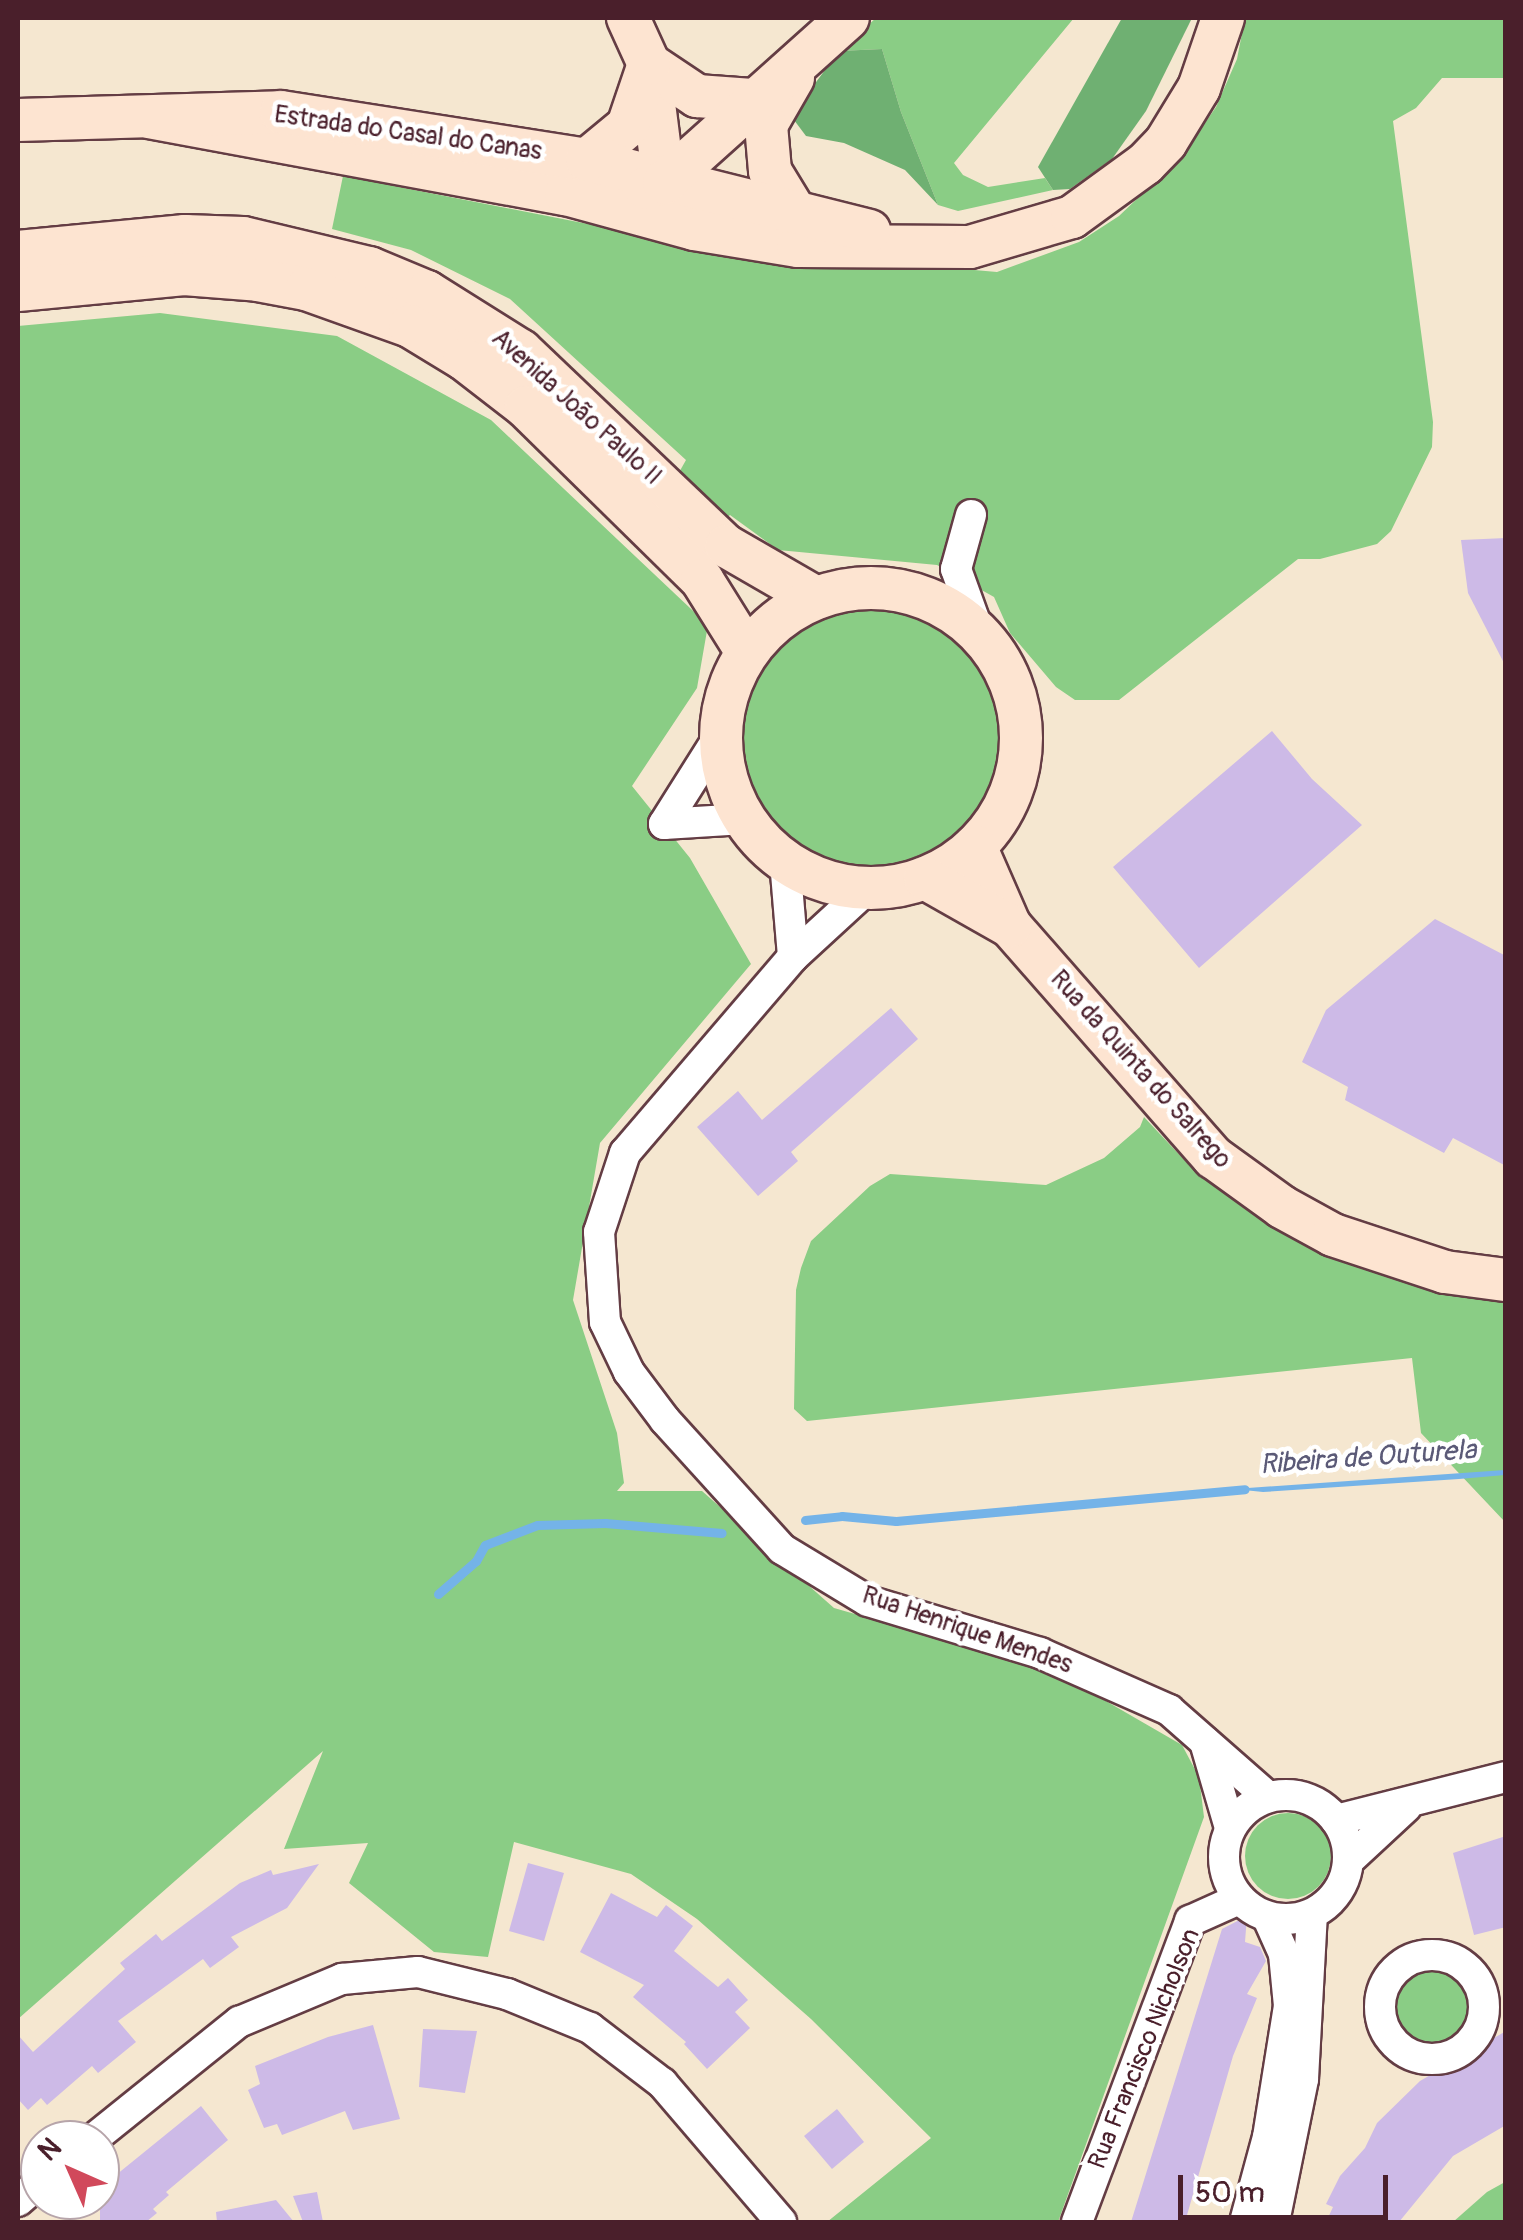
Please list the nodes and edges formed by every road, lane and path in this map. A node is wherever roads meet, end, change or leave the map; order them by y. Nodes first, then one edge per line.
1 (628, 18) edge
2 (848, 18) edge
3 (1223, 18) edge
4 (806, 56) junction
5 (649, 64) junction
6 (752, 100) junction
7 (18, 120) edge
8 (577, 177) junction
9 (664, 182) junction
10 (795, 212) junction
11 (694, 229) junction
12 (940, 249) junction
13 (18, 252) edge
14 (18, 290) edge
15 (971, 515) dead end
16 (816, 598) junction
17 (979, 633) junction
18 (748, 652) junction
19 (720, 735) junction
20 (744, 819) junction
21 (975, 846) junction
22 (785, 862) junction
23 (925, 878) junction
24 (868, 888) junction
25 (1010, 926) junction
26 (793, 957) junction
27 (1506, 1280) edge
28 (1206, 1742) junction
29 (1506, 1777) edge
30 (1268, 1797) junction
31 (1408, 1804) junction
32 (1336, 1820) junction
33 (1230, 1828) junction
34 (1348, 1860) junction
35 (1239, 1899) junction
36 (1312, 1914) junction
37 (1268, 1918) junction
38 (117, 2120) edge
39 (773, 2220) edge
40 (1077, 2222) edge
41 (1245, 2222) edge
42 (1274, 2222) edge

1 - 5 street
2 - 4 street
3 - 12 street, Estrada do Casal do Canas
4 - 6 street
4 - 10 street
5 - 6 street
5 - 8 street
5 - 9 street
6 - 9 street
7 - 8 street, Estrada do Casal do Canas
8 - 9 street, Estrada do Casal do Canas
8 - 11 street, Estrada do Casal do Canas
9 - 10 street, Estrada do Casal do Canas
9 - 11 street
10 - 12 street, Estrada do Casal do Canas
11 - 12 street, Estrada do Casal do Canas
13 - 16 street, Avenida João Paulo II
14 - 18 street, Avenida João Paulo II
15 - 17 street
16 - 17 street
16 - 18 street
17 - 21 street
18 - 19 street
19 - 20 street
19 - 20 street
20 - 22 street
21 - 23 street
21 - 25 street, Rua da Quinta do Salrego
22 - 24 street
22 - 26 street
23 - 24 street
23 - 25 street, Rua da Quinta do Salrego
24 - 26 street, Rua Henrique Mendes
25 - 27 street, Rua da Quinta do Salrego
26 - 28 street, Rua Henrique Mendes
28 - 30 street, Rua Henrique Mendes
28 - 33 street
29 - 31 street
30 - 32 street
30 - 33 street
31 - 32 street
31 - 34 street
32 - 34 street
33 - 35 street
34 - 36 street
35 - 37 street
35 - 40 street, Rua Francisco Nicholson
36 - 37 street
36 - 42 street
37 - 41 street
38 - 39 street

